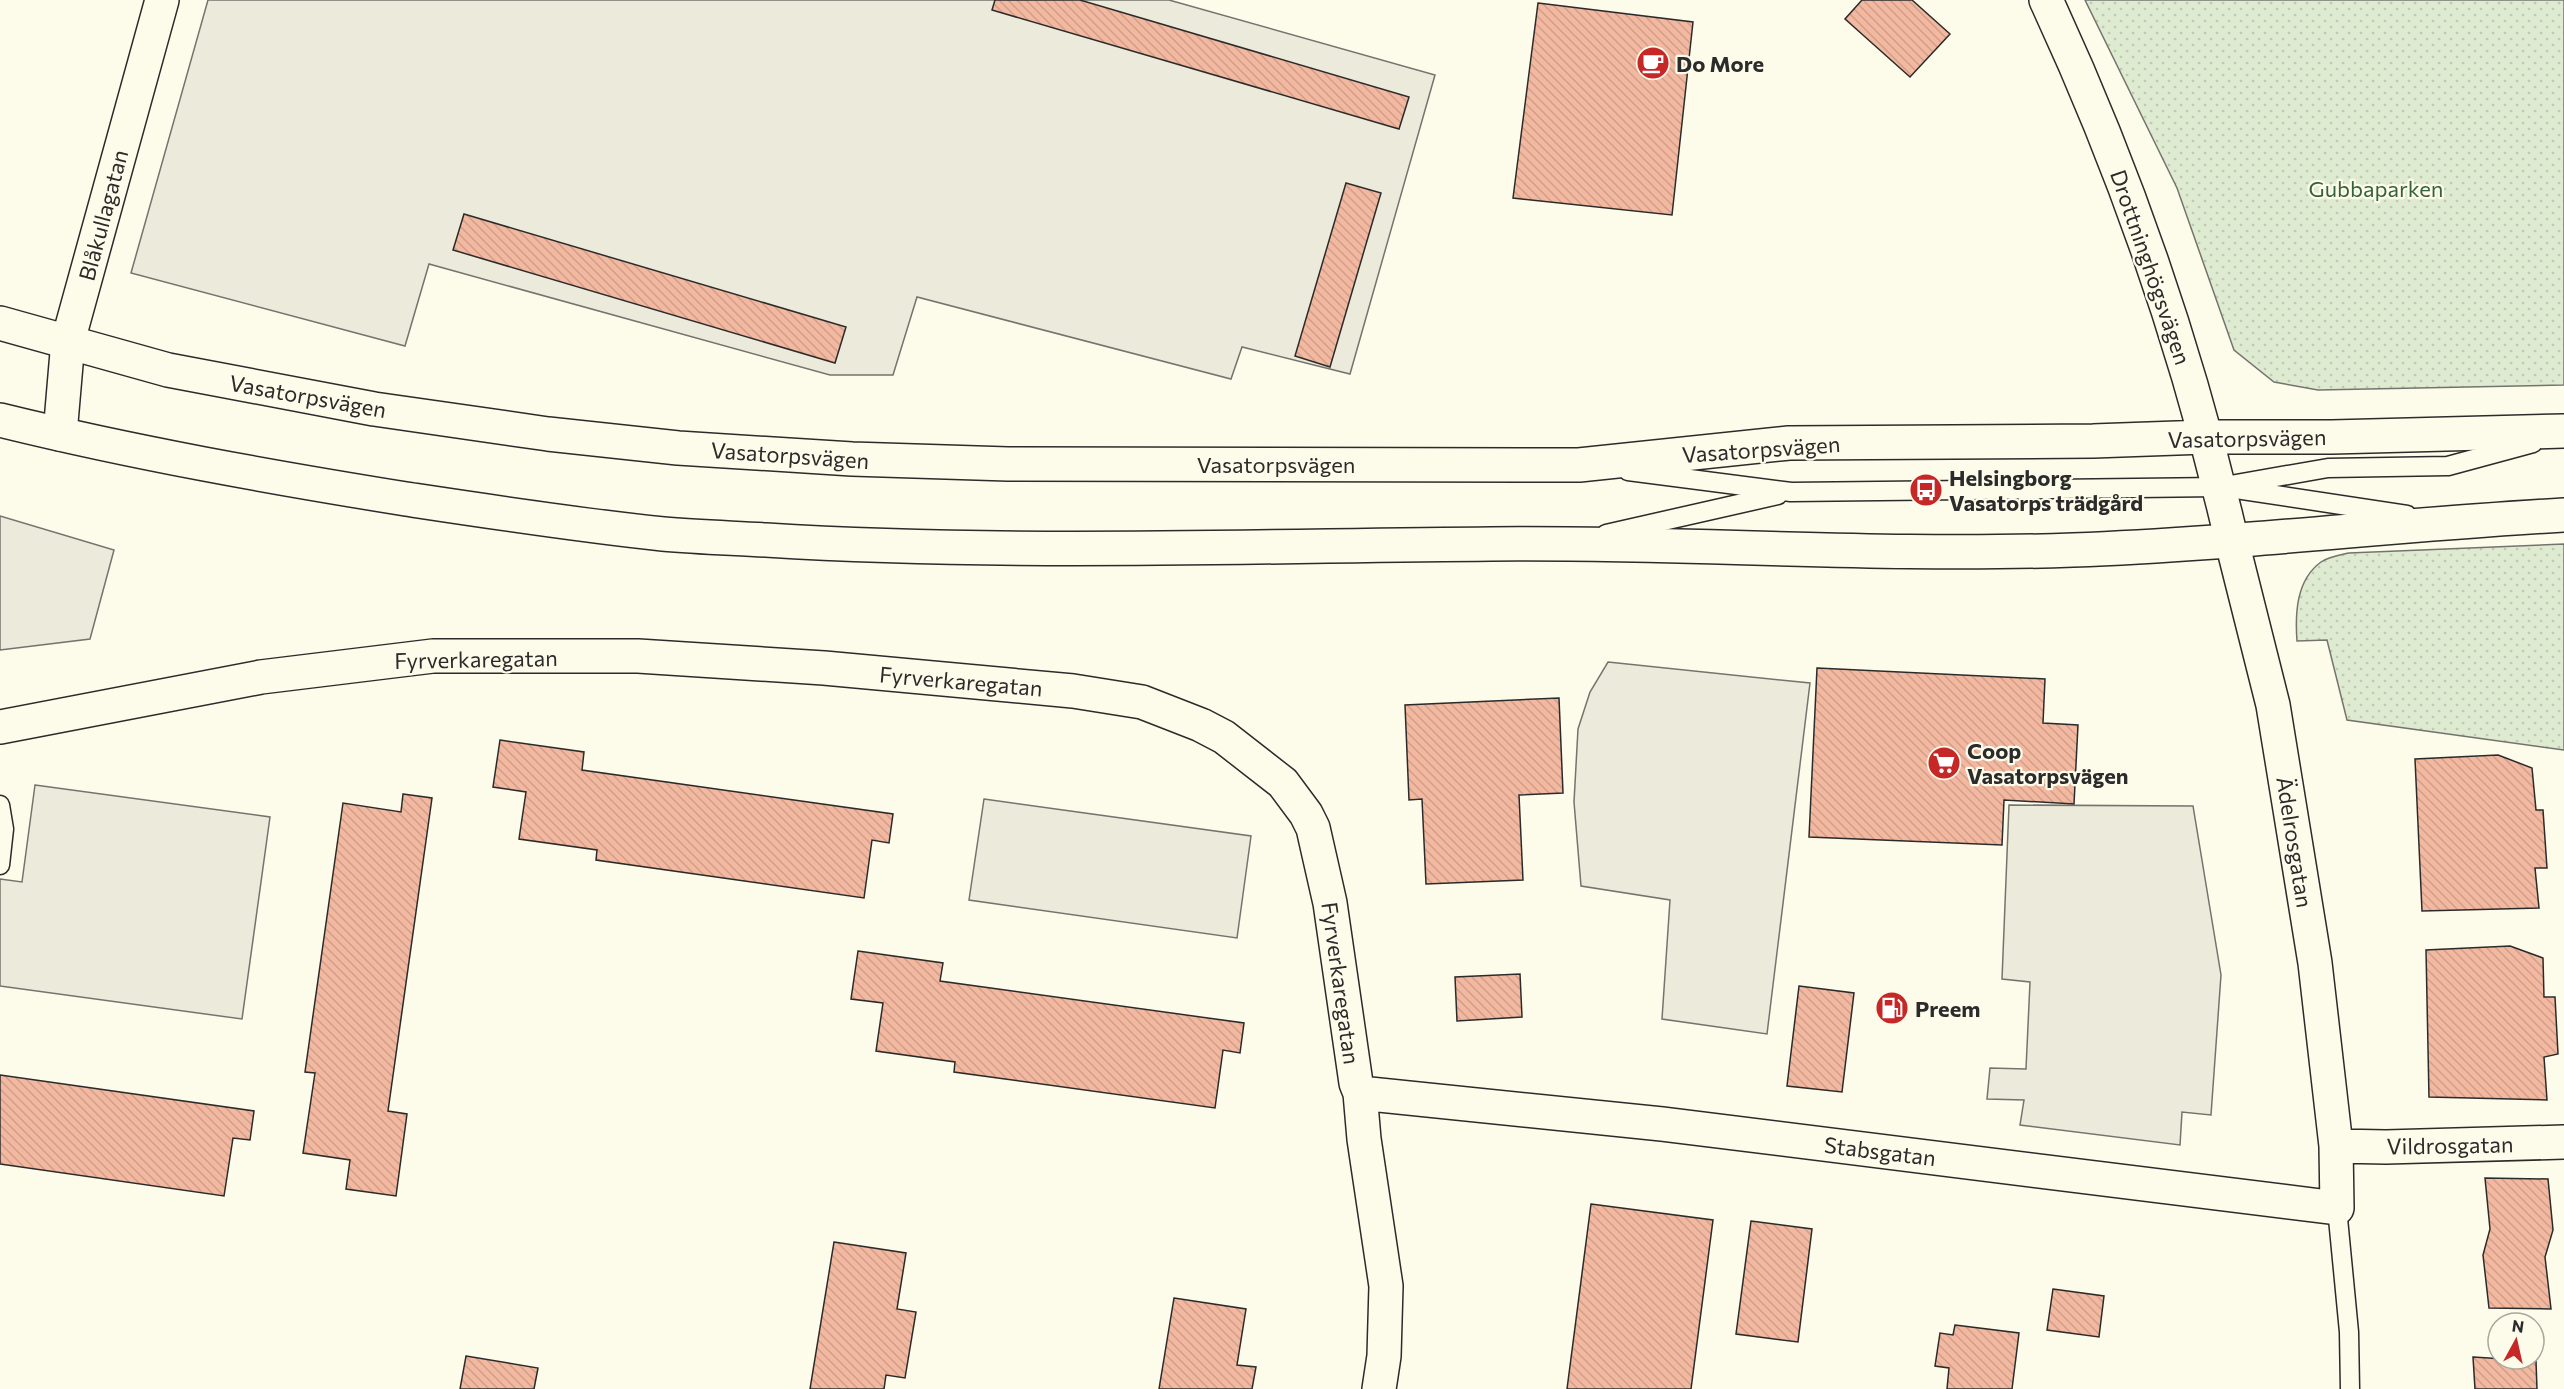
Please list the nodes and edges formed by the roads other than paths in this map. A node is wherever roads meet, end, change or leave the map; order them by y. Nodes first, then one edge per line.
1 (162, 0) edge
2 (2046, 0) edge
3 (0, 323) edge
4 (0, 334) edge
5 (68, 341) junction
6 (0, 420) edge
7 (2564, 433) edge
8 (60, 434) junction
9 (2205, 437) junction
10 (1579, 465) junction
11 (2219, 487) junction
12 (1791, 492) junction
13 (2564, 515) edge
14 (2451, 522) junction
15 (2232, 542) junction
16 (1564, 543) junction
17 (0, 727) edge
18 (0, 805) edge
19 (0, 865) edge
20 (1360, 1093) junction
21 (2564, 1142) edge
22 (2336, 1146) junction
23 (2337, 1208) junction
24 (1379, 1389) edge
25 (2350, 1389) edge

1 - 5 main road, Blåkullagatan
2 - 9 main road, Drottninghögsvägen
3 - 5 main road, Vasatorpsvägen
4 - 5 lane
5 - 8 main road, Blåkullagatan
5 - 10 main road, Vasatorpsvägen
6 - 8 main road
7 - 9 main road, Vasatorpsvägen
7 - 11 lane
8 - 16 main road
9 - 10 main road, Vasatorpsvägen
9 - 11 main road, Drottninghögsvägen
10 - 12 lane
11 - 12 lane
11 - 14 lane
11 - 15 main road, Drottninghögsvägen
12 - 16 lane
13 - 14 main road
14 - 15 main road
15 - 16 main road
15 - 22 main road, Ädelrosgatan
17 - 20 main road, Fyrverkaregatan
18 - 19 lane
20 - 23 main road, Stabsgatan
20 - 24 main road, Fyrverkaregatan
21 - 22 main road, Vildrosgatan
22 - 23 main road
23 - 25 lane

